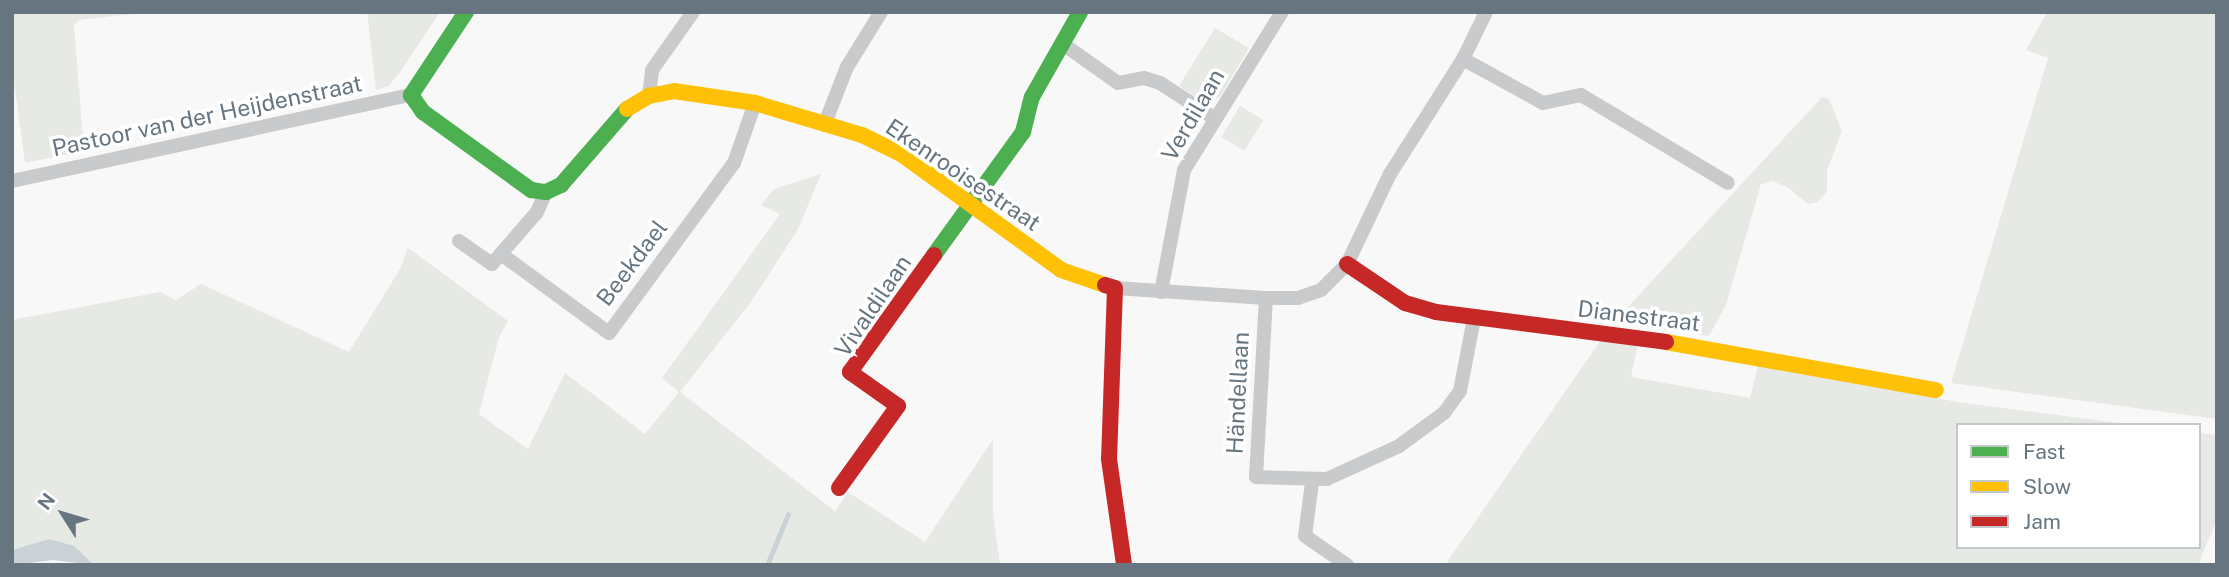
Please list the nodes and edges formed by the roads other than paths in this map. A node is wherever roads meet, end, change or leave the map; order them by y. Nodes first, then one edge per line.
1 (466, 12) edge
2 (693, 12) edge
3 (881, 12) edge
4 (1080, 12) edge
5 (1282, 12) edge
6 (1486, 12) edge
7 (1063, 44) junction
8 (1463, 59) junction
9 (411, 95) junction
10 (649, 96) junction
11 (755, 103) junction
12 (1214, 118) junction
13 (825, 123) junction
14 (12, 181) edge
15 (1728, 183) dead end
16 (547, 192) junction
17 (972, 205) junction
18 (459, 241) dead end
19 (501, 254) junction
20 (1347, 264) junction
21 (1115, 288) junction
22 (1161, 292) junction
23 (1266, 298) junction
24 (1474, 318) junction
25 (1936, 390) dead end
26 (1312, 482) junction
27 (839, 488) dead end
28 (1124, 565) edge
29 (1347, 565) edge

1 - 9 street
2 - 10 street
3 - 13 street
4 - 7 street
5 - 12 street, Verdilaan
6 - 8 street
7 - 12 street
7 - 17 street
8 - 15 street
8 - 20 street
9 - 14 street, Pastoor van der Heijdenstraat
9 - 16 street
10 - 11 street, Ekenrooisestraat
10 - 16 street, Ekenrooisestraat
11 - 13 street, Ekenrooisestraat
11 - 19 street, Beekdael
12 - 22 street, Verdilaan
13 - 17 street, Ekenrooisestraat
16 - 19 street
17 - 21 street, Ekenrooisestraat
17 - 27 street, Vivaldilaan
18 - 19 street
20 - 23 street
20 - 24 street, Dianestraat
21 - 22 street
21 - 28 street
22 - 23 street
23 - 26 street, Händellaan
24 - 25 street, Dianestraat
24 - 26 street, Händellaan
26 - 29 street

